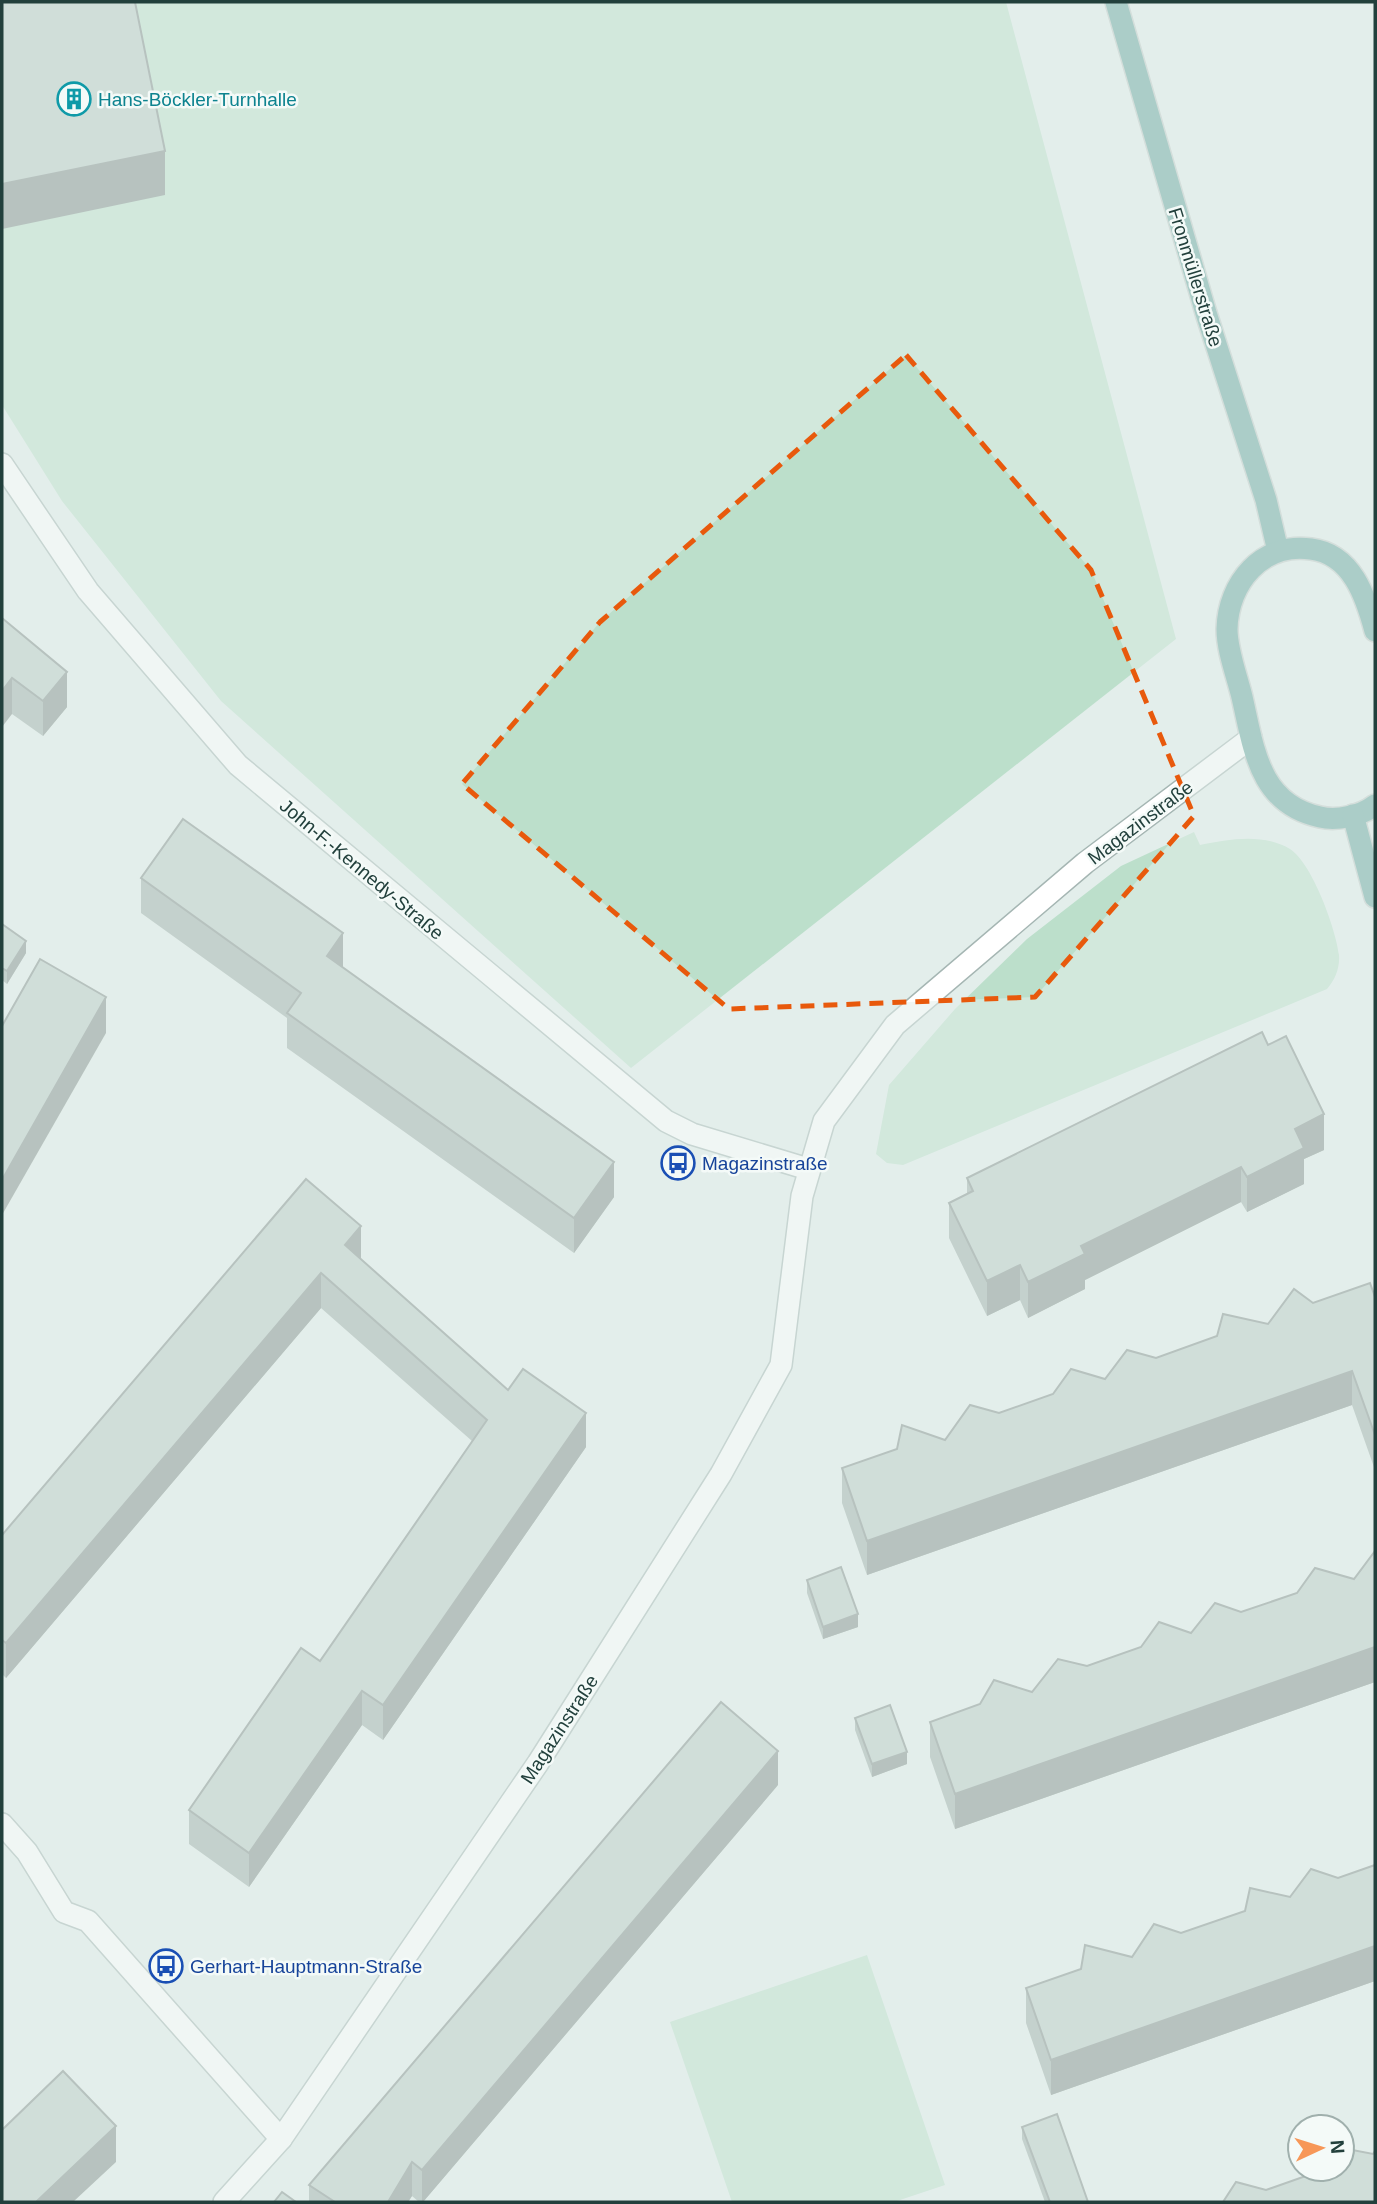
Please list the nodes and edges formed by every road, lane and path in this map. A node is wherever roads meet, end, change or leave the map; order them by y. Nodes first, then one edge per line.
1 (1116, 2) edge
2 (2, 464) edge
3 (1278, 551) junction
4 (1372, 606) edge
5 (1375, 631) edge
6 (1251, 738) junction
7 (1375, 805) edge
8 (1353, 815) junction
9 (1375, 897) edge
10 (808, 1169) junction
11 (2, 1824) edge
12 (281, 2138) junction
13 (224, 2202) edge

1 - 3 main road, Fronmüllerstraße
2 - 10 street, John-F.-Kennedy-Straße
3 - 4 main road
3 - 6 main road
4 - 5 main road
6 - 8 main road
6 - 10 street, Magazinstraße
7 - 8 main road
8 - 9 main road
10 - 12 street, Magazinstraße
11 - 12 street
12 - 13 street, Magazinstraße

